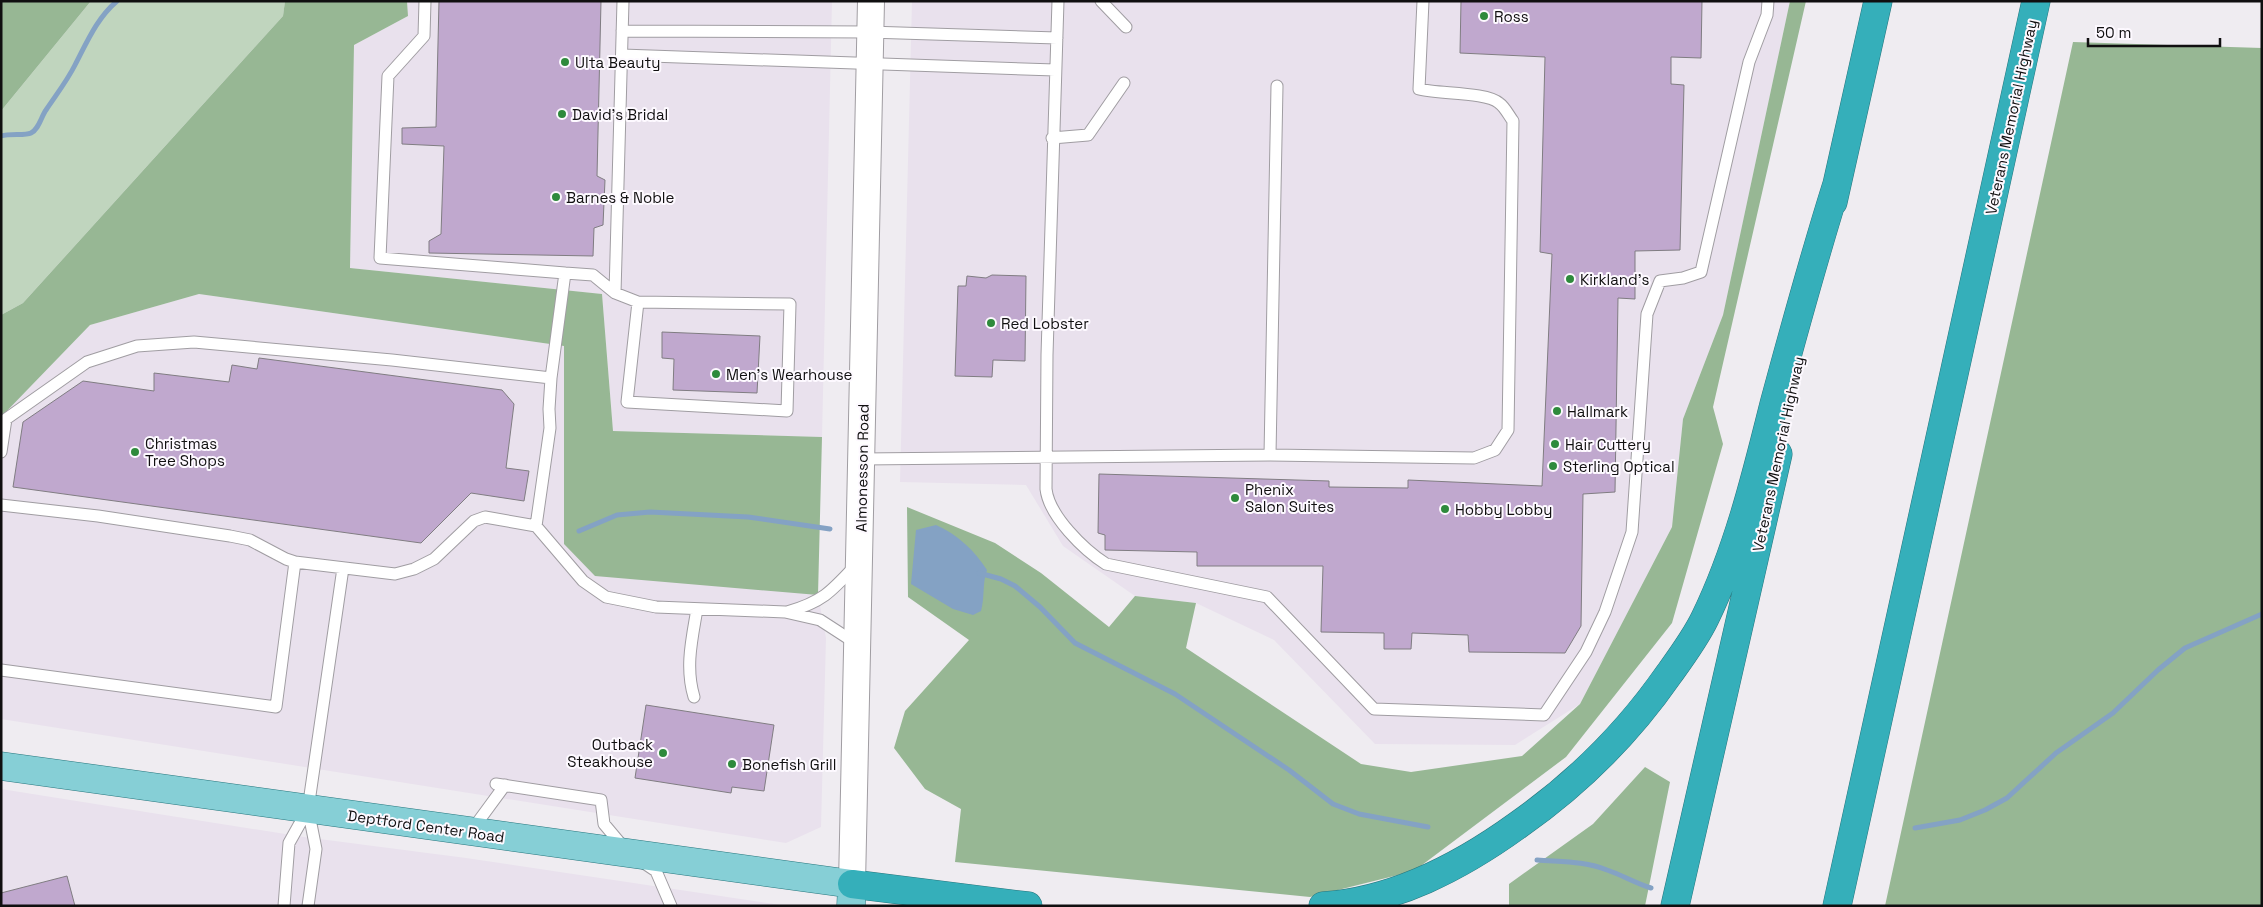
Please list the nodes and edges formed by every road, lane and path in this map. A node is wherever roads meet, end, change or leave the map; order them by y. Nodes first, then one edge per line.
1 (426, 1) edge
2 (623, 1) edge
3 (870, 1) edge
4 (1058, 1) edge
5 (1101, 1) edge
6 (1423, 1) edge
7 (1768, 1) edge
8 (1878, 1) edge
9 (2036, 1) edge
10 (1126, 27) dead end
11 (622, 31) junction
12 (869, 32) junction
13 (1057, 38) junction
14 (622, 55) junction
15 (870, 63) junction
16 (1055, 70) junction
17 (1124, 83) dead end
18 (1278, 86) dead end
19 (1052, 138) junction
20 (1837, 184) junction
21 (566, 272) junction
22 (615, 293) junction
23 (638, 302) junction
24 (551, 378) junction
25 (1, 452) edge
26 (1270, 455) junction
27 (1046, 458) junction
28 (862, 459) junction
29 (1, 505) edge
30 (536, 526) junction
31 (859, 561) junction
32 (295, 562) junction
33 (343, 568) junction
34 (697, 609) junction
35 (785, 612) junction
36 (857, 645) junction
37 (1, 670) edge
38 (694, 697) dead end
39 (4, 763) edge
40 (308, 809) junction
41 (470, 832) junction
42 (629, 854) junction
43 (851, 895) edge
44 (1839, 902) edge
45 (284, 906) edge
46 (308, 906) edge
47 (671, 906) edge
48 (1028, 906) edge
49 (1322, 906) edge
50 (1674, 906) edge

1 - 21 lane
2 - 11 lane
3 - 12 street, Almonesson Road
4 - 13 lane
5 - 10 lane
6 - 26 lane
7 - 27 lane
8 - 20 highway, Veterans Memorial Highway
9 - 44 highway, Veterans Memorial Highway
11 - 12 lane
11 - 14 lane
12 - 13 lane
12 - 15 street, Almonesson Road
13 - 16 lane
14 - 15 lane
14 - 22 lane
15 - 16 lane
15 - 28 street, Almonesson Road
16 - 19 lane
17 - 19 lane
18 - 26 lane
19 - 27 lane
20 - 49 highway
20 - 50 highway, Veterans Memorial Highway
21 - 22 lane
21 - 24 lane
22 - 23 lane
23 - 23 lane
24 - 25 lane
24 - 30 lane
26 - 27 lane
27 - 28 lane
28 - 31 street, Almonesson Road
29 - 32 lane
30 - 33 lane
30 - 34 lane
31 - 35 lane
31 - 36 street, Almonesson Road
32 - 33 lane
32 - 37 lane
33 - 40 lane
34 - 35 lane
34 - 38 lane
35 - 36 lane
36 - 43 street, Almonesson Road
39 - 40 main road, Deptford Center Road
40 - 41 main road, Deptford Center Road
40 - 45 lane
40 - 46 lane
41 - 42 main road, Deptford Center Road
41 - 42 lane
42 - 43 main road, Deptford Center Road
42 - 47 lane
43 - 48 highway

